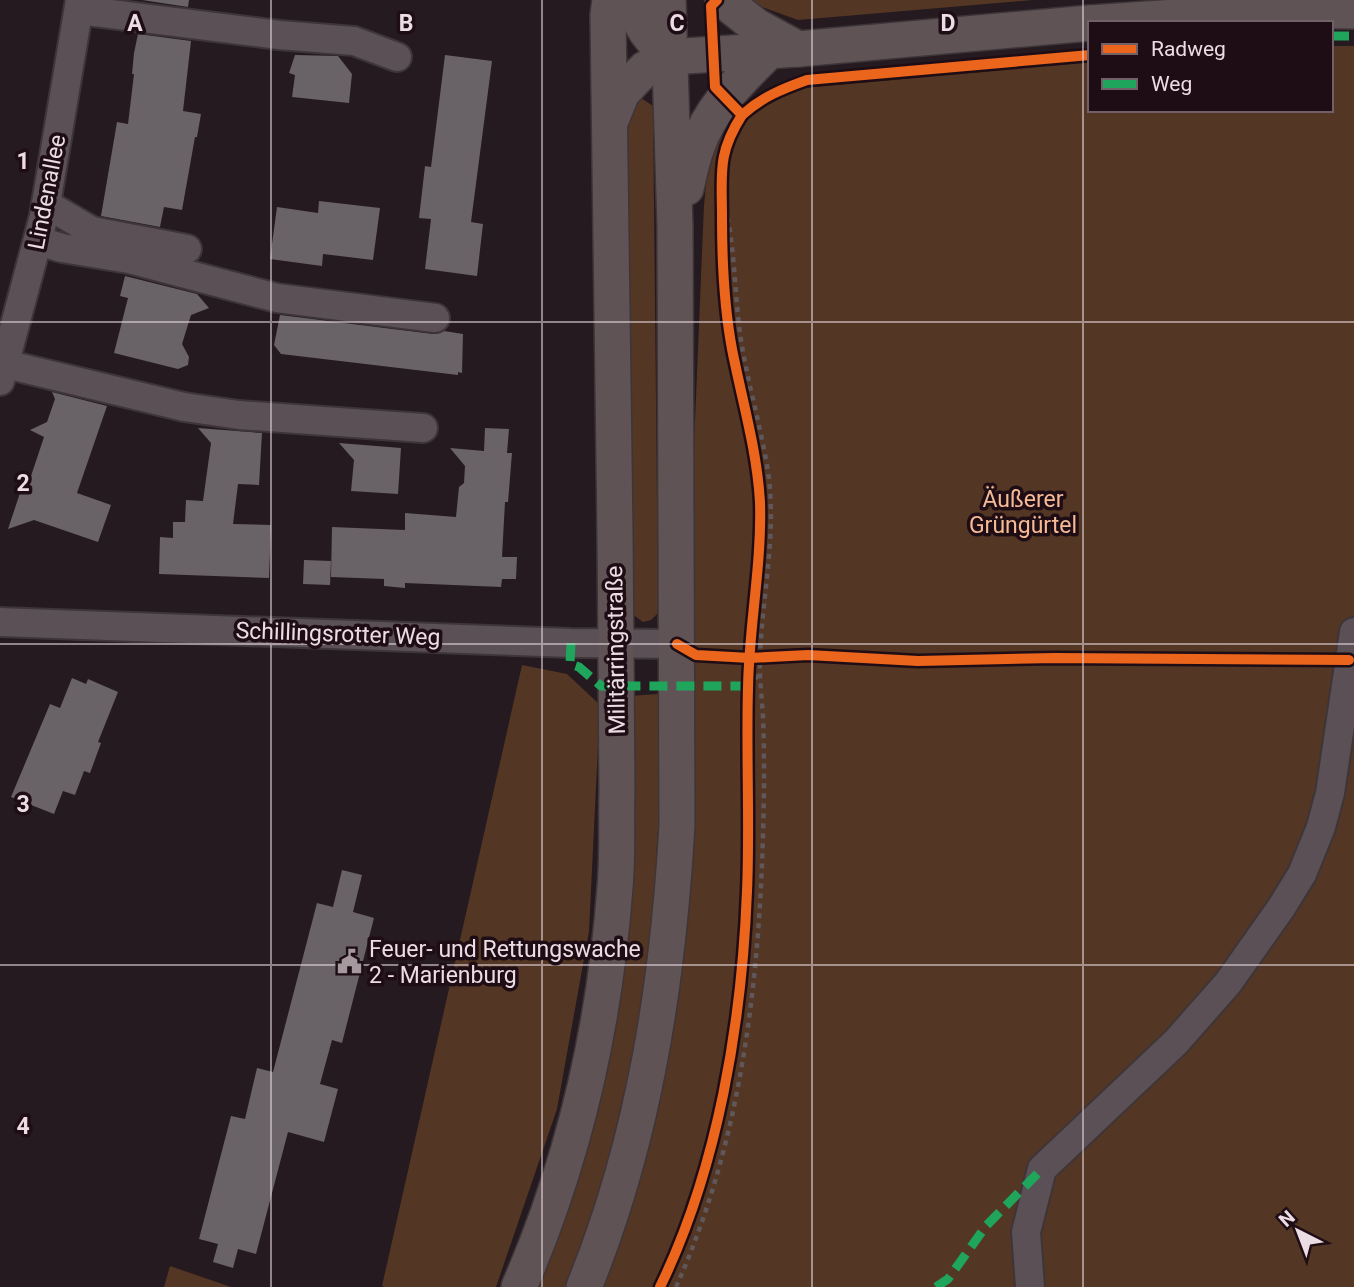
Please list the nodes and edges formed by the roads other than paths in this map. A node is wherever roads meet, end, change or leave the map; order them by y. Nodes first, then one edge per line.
1 (610, 0) edge
2 (635, 0) edge
3 (668, 0) edge
4 (723, 0) edge
5 (80, 5) edge
6 (1354, 11) edge
7 (1118, 21) edge
8 (1088, 23) edge
9 (783, 50) junction
10 (397, 57) dead end
11 (668, 57) junction
12 (609, 123) junction
13 (47, 204) junction
14 (675, 226) junction
15 (38, 241) junction
16 (187, 250) dead end
17 (435, 318) dead end
18 (3, 372) edge
19 (423, 428) dead end
20 (0, 622) edge
21 (1354, 632) edge
22 (617, 643) junction
23 (677, 644) junction
24 (519, 1287) edge
25 (584, 1287) edge
26 (1030, 1287) edge

1 - 12 main road, Militärringstraße
2 - 11 main road
3 - 11 main road
4 - 9 main road
5 - 10 street
5 - 13 street, Lindenallee
6 - 7 main road
8 - 9 main road
9 - 11 main road
9 - 14 main road
11 - 12 main road
11 - 14 main road
12 - 22 main road, Militärringstraße
13 - 15 street, Lindenallee
13 - 16 street
14 - 23 main road
15 - 17 street
15 - 18 street, Lindenallee
18 - 19 street
20 - 22 street, Schillingsrotter Weg
21 - 26 street
22 - 23 street, Schillingsrotter Weg
22 - 24 main road, Militärringstraße
23 - 25 main road

